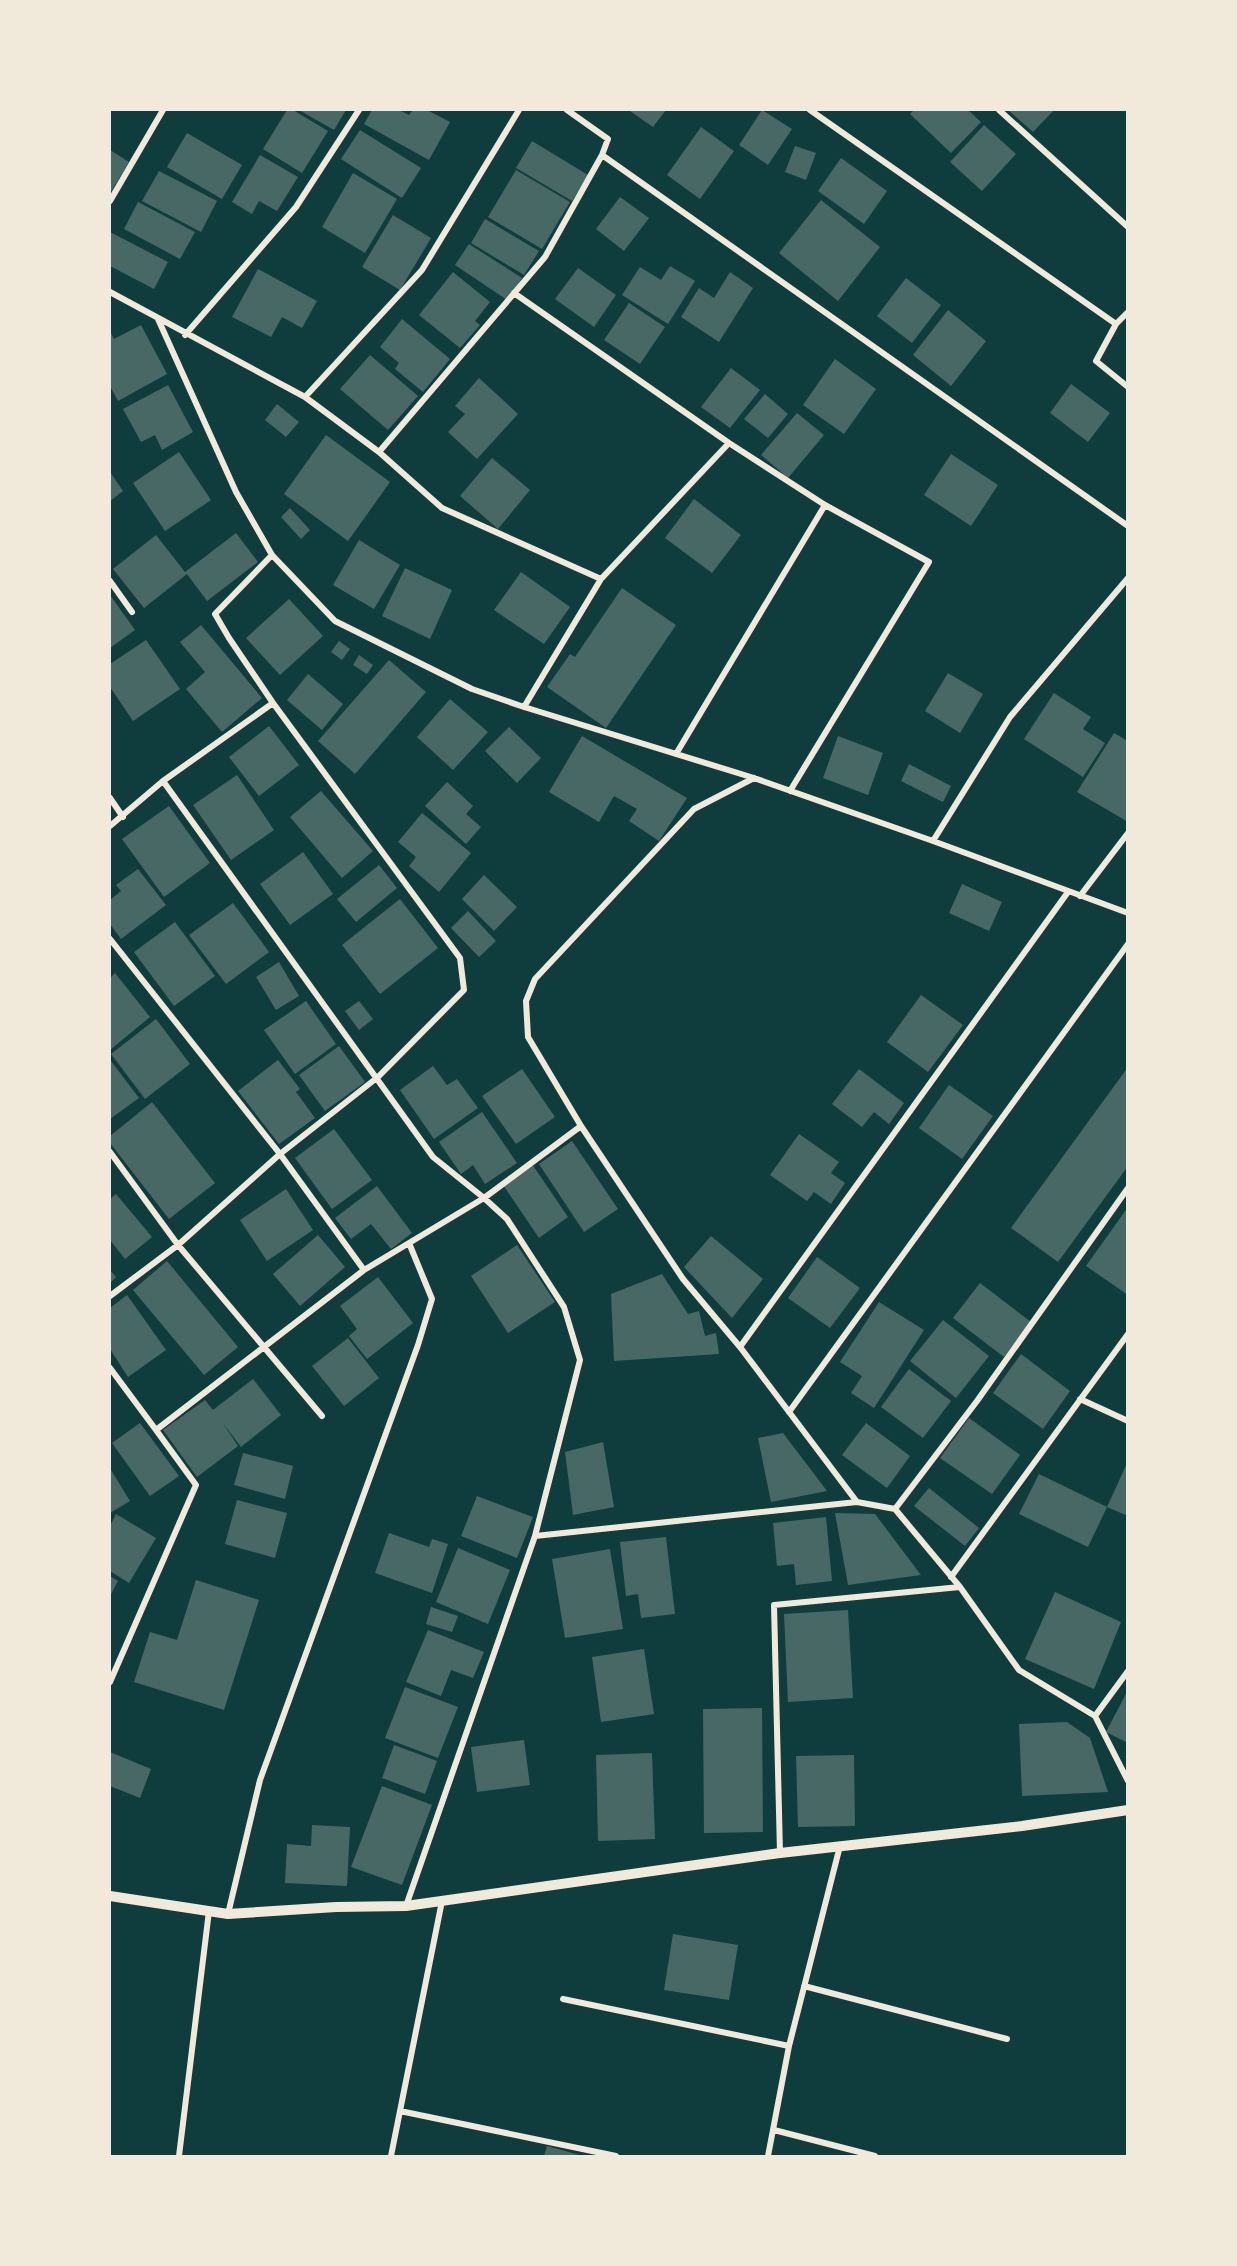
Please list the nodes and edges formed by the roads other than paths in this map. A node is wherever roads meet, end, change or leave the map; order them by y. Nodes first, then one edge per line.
1 (163, 110) edge
2 (359, 110) edge
3 (519, 110) edge
4 (567, 110) edge
5 (810, 110) edge
6 (999, 110) edge
7 (602, 155) junction
8 (110, 201) edge
9 (1128, 227) edge
10 (110, 292) edge
11 (514, 293) junction
12 (1128, 312) edge
13 (158, 319) junction
14 (1116, 324) junction
15 (185, 335) junction
16 (1128, 387) edge
17 (305, 397) junction
18 (729, 442) junction
19 (379, 452) junction
20 (825, 505) junction
21 (1128, 526) edge
22 (272, 555) junction
23 (1128, 578) edge
24 (601, 579) junction
25 (110, 581) edge
26 (132, 612) dead end
27 (273, 703) junction
28 (524, 707) junction
29 (676, 754) junction
30 (754, 778) junction
31 (163, 781) junction
32 (790, 791) junction
33 (110, 798) edge
34 (123, 816) junction
35 (110, 826) edge
36 (1128, 833) edge
37 (933, 841) junction
38 (1068, 892) junction
39 (1080, 896) junction
40 (1128, 913) edge
41 (110, 939) edge
42 (1128, 944) edge
43 (378, 1077) junction
44 (581, 1126) junction
45 (110, 1152) edge
46 (280, 1154) junction
47 (1128, 1188) edge
48 (484, 1198) junction
49 (409, 1243) junction
50 (178, 1245) junction
51 (364, 1270) junction
52 (110, 1296) edge
53 (1128, 1334) edge
54 (264, 1347) junction
55 (740, 1347) junction
56 (110, 1368) edge
57 (1080, 1399) junction
58 (789, 1412) junction
59 (322, 1416) dead end
60 (1128, 1421) edge
61 (156, 1430) junction
62 (857, 1502) junction
63 (894, 1509) junction
64 (535, 1536) junction
65 (951, 1577) junction
66 (960, 1587) junction
67 (1128, 1671) edge
68 (110, 1682) edge
69 (1095, 1716) junction
70 (1128, 1781) edge
71 (1128, 1810) edge
72 (840, 1846) junction
73 (780, 1853) junction
74 (110, 1898) edge
75 (442, 1900) junction
76 (406, 1906) junction
77 (209, 1911) junction
78 (228, 1914) junction
79 (804, 1986) junction
80 (563, 2000) dead end
81 (1007, 2038) dead end
82 (789, 2046) junction
83 (400, 2111) junction
84 (774, 2130) junction
85 (179, 2157) edge
86 (391, 2157) edge
87 (616, 2157) edge
88 (768, 2157) edge
89 (875, 2157) edge

1 - 8 street
2 - 15 street
3 - 17 street
4 - 7 street
5 - 14 street
6 - 9 street
7 - 11 street
7 - 21 street
10 - 13 street
11 - 18 street
11 - 19 street
12 - 14 street
13 - 15 street
13 - 22 street
14 - 16 street
15 - 17 street
17 - 19 street
18 - 20 street
18 - 24 street
19 - 24 street
20 - 29 street
20 - 32 street
22 - 27 street
22 - 28 street
23 - 37 street
24 - 28 street
25 - 26 street
27 - 31 street
27 - 43 street
28 - 29 street
29 - 30 street
30 - 32 street
30 - 44 street
31 - 34 street
31 - 43 street
32 - 37 street
33 - 34 street
34 - 35 street
36 - 39 street
37 - 38 street
38 - 39 street
38 - 55 street
39 - 40 street
41 - 46 street
42 - 58 street
43 - 46 street
43 - 48 street
44 - 48 street
44 - 55 street
45 - 50 street
46 - 50 street
46 - 51 street
47 - 63 street
48 - 49 street
48 - 64 street
49 - 51 street
49 - 78 street
50 - 52 street
50 - 54 street
51 - 54 street
53 - 57 street
54 - 59 street
54 - 61 street
55 - 58 street
56 - 61 street
57 - 60 street
57 - 65 street
58 - 62 street
61 - 68 street
62 - 63 street
62 - 64 street
63 - 65 street
64 - 76 street
65 - 66 street
66 - 69 street
66 - 73 street
67 - 69 street
69 - 70 street
71 - 72 street
72 - 73 street
72 - 79 street
73 - 75 street
74 - 77 street
75 - 76 street
75 - 83 street
76 - 78 street
77 - 78 street
77 - 85 street
79 - 81 street
79 - 82 street
80 - 82 street
82 - 84 street
83 - 86 street
83 - 87 street
84 - 88 street
84 - 89 street

